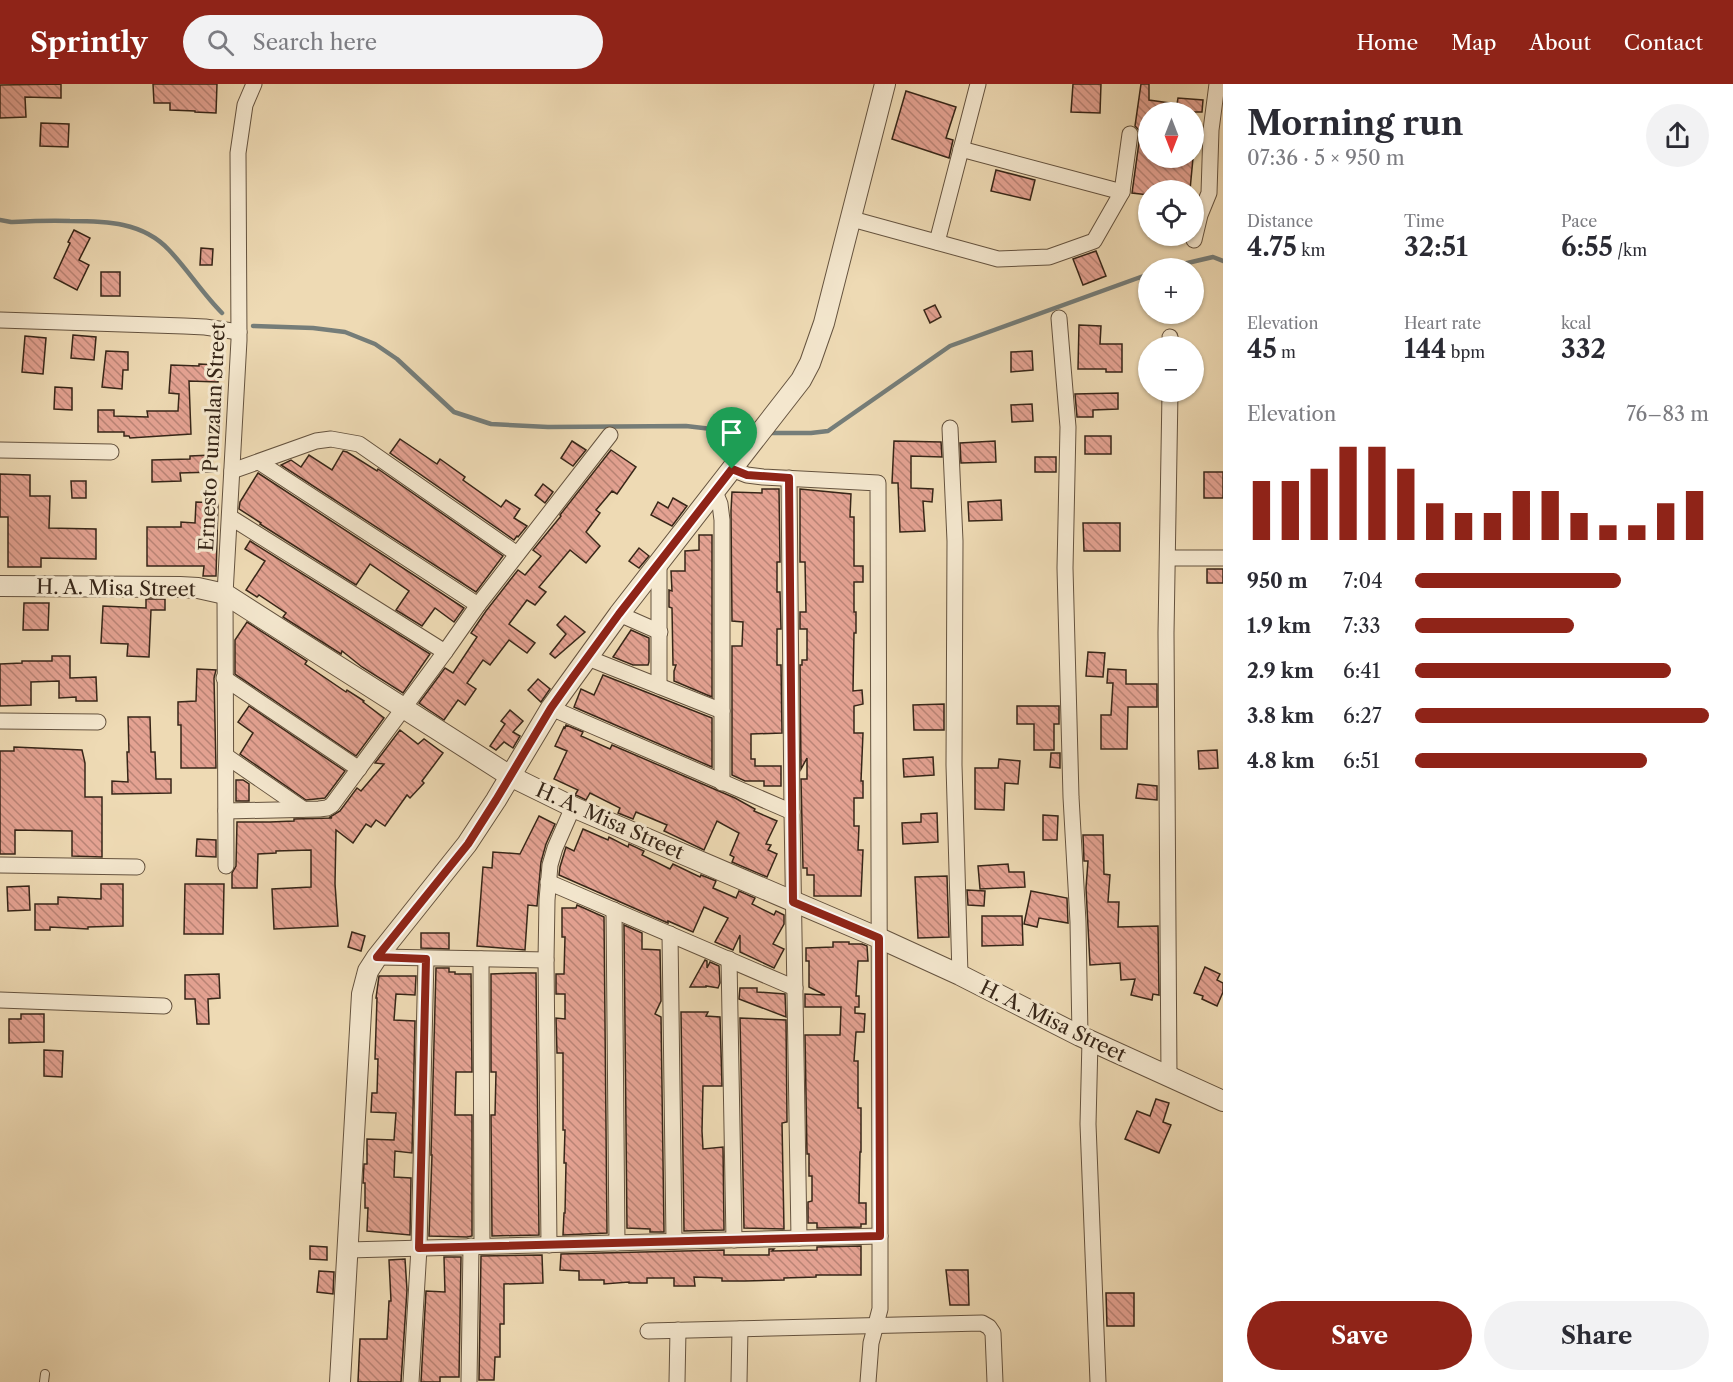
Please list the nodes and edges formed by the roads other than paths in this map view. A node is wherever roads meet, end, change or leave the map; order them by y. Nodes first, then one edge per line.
1 (254, 84) edge
2 (885, 84) edge
3 (978, 84) edge
4 (1217, 84) edge
5 (1217, 130) edge
6 (1130, 134) dead end
7 (961, 149) junction
8 (1122, 192) junction
9 (1216, 193) edge
10 (1204, 210) edge
11 (852, 219) junction
12 (937, 242) junction
13 (1059, 318) dead end
14 (0, 320) edge
15 (239, 332) junction
16 (1170, 402) edge
17 (950, 428) dead end
18 (610, 435) dead end
19 (0, 450) edge
20 (111, 452) dead end
21 (259, 462) junction
22 (732, 469) junction
23 (232, 471) junction
24 (789, 478) junction
25 (715, 492) junction
26 (230, 518) junction
27 (517, 554) junction
28 (1168, 558) junction
29 (1223, 558) edge
30 (659, 564) junction
31 (0, 586) edge
32 (225, 594) junction
33 (478, 605) junction
34 (619, 614) junction
35 (660, 632) junction
36 (445, 652) junction
37 (588, 658) junction
38 (224, 678) junction
39 (659, 686) junction
40 (551, 708) junction
41 (404, 709) junction
42 (722, 711) junction
43 (0, 721) edge
44 (98, 722) dead end
45 (226, 756) junction
46 (360, 769) junction
47 (510, 776) junction
48 (723, 783) junction
49 (573, 807) junction
50 (303, 809) junction
51 (226, 811) junction
52 (792, 812) junction
53 (0, 865) edge
54 (226, 866) dead end
55 (137, 867) dead end
56 (548, 882) junction
57 (793, 902) junction
58 (615, 910) junction
59 (670, 934) junction
60 (879, 938) junction
61 (377, 957) junction
62 (426, 959) junction
63 (481, 959) junction
64 (729, 959) junction
65 (546, 960) junction
66 (960, 975) junction
67 (795, 987) junction
68 (0, 1000) edge
69 (164, 1006) dead end
70 (1085, 1038) junction
71 (1168, 1077) junction
72 (1223, 1101) edge
73 (880, 1236) junction
74 (799, 1238) junction
75 (734, 1240) junction
76 (674, 1241) junction
77 (617, 1243) junction
78 (549, 1245) junction
79 (477, 1246) junction
80 (419, 1248) junction
81 (348, 1250) junction
82 (876, 1326) junction
83 (740, 1329) junction
84 (678, 1330) junction
85 (648, 1331) dead end
86 (340, 1382) edge
87 (411, 1382) edge
88 (469, 1382) edge
89 (677, 1382) edge
90 (740, 1382) edge
91 (868, 1382) edge
92 (995, 1382) edge
93 (1098, 1382) edge

1 - 15 street, Ernesto Punzalan Street
2 - 11 street
3 - 7 street
4 - 5 street
5 - 9 street
6 - 8 street
7 - 8 street
7 - 12 street
8 - 12 street
9 - 10 street
11 - 12 street
11 - 22 street
13 - 70 street
14 - 15 street
15 - 23 street, Ernesto Punzalan Street
16 - 28 street
17 - 66 street
18 - 27 street
19 - 20 street
21 - 23 street
21 - 27 street
21 - 33 street
22 - 24 street
22 - 25 street
23 - 26 street, Ernesto Punzalan Street
24 - 52 street
24 - 60 street
25 - 30 street
25 - 42 street
26 - 32 street, Ernesto Punzalan Street
26 - 36 street
27 - 33 street
28 - 29 street
28 - 71 street
30 - 34 street
30 - 35 street
31 - 32 street, H. A. Misa Street
32 - 38 street, Ernesto Punzalan Street
32 - 41 street, H. A. Misa Street
33 - 36 street
34 - 35 street
34 - 37 street
35 - 39 street
36 - 41 street
37 - 39 street
37 - 40 street
38 - 45 street, Ernesto Punzalan Street
38 - 46 street
39 - 42 street
40 - 47 street
40 - 48 street
41 - 46 street
41 - 47 street, H. A. Misa Street
42 - 48 street
43 - 44 street
45 - 50 street
45 - 51 street, Ernesto Punzalan Street
46 - 50 street
47 - 49 street, H. A. Misa Street
47 - 61 street
48 - 52 street
49 - 56 street
49 - 57 street, H. A. Misa Street
50 - 51 street
51 - 54 street, Ernesto Punzalan Street
52 - 57 street
53 - 55 street
56 - 58 street
56 - 65 street
57 - 60 street, H. A. Misa Street
57 - 67 street
58 - 59 street
58 - 77 street
59 - 64 street
59 - 76 street
60 - 66 street, H. A. Misa Street
60 - 73 street
61 - 62 street
61 - 81 street
62 - 63 street
62 - 80 street
63 - 65 street
63 - 79 street
64 - 67 street
64 - 75 street
65 - 78 street
66 - 70 street, H. A. Misa Street
67 - 74 street
68 - 69 street
70 - 71 street, H. A. Misa Street
70 - 93 street
71 - 72 street, H. A. Misa Street
73 - 74 street
73 - 82 street
74 - 75 street
75 - 76 street
76 - 77 street
77 - 78 street
78 - 79 street
79 - 80 street
79 - 88 street
80 - 81 street
80 - 87 street
81 - 86 street
82 - 83 street
82 - 91 street
82 - 92 street
83 - 84 street
83 - 90 street
84 - 85 street
84 - 89 street

